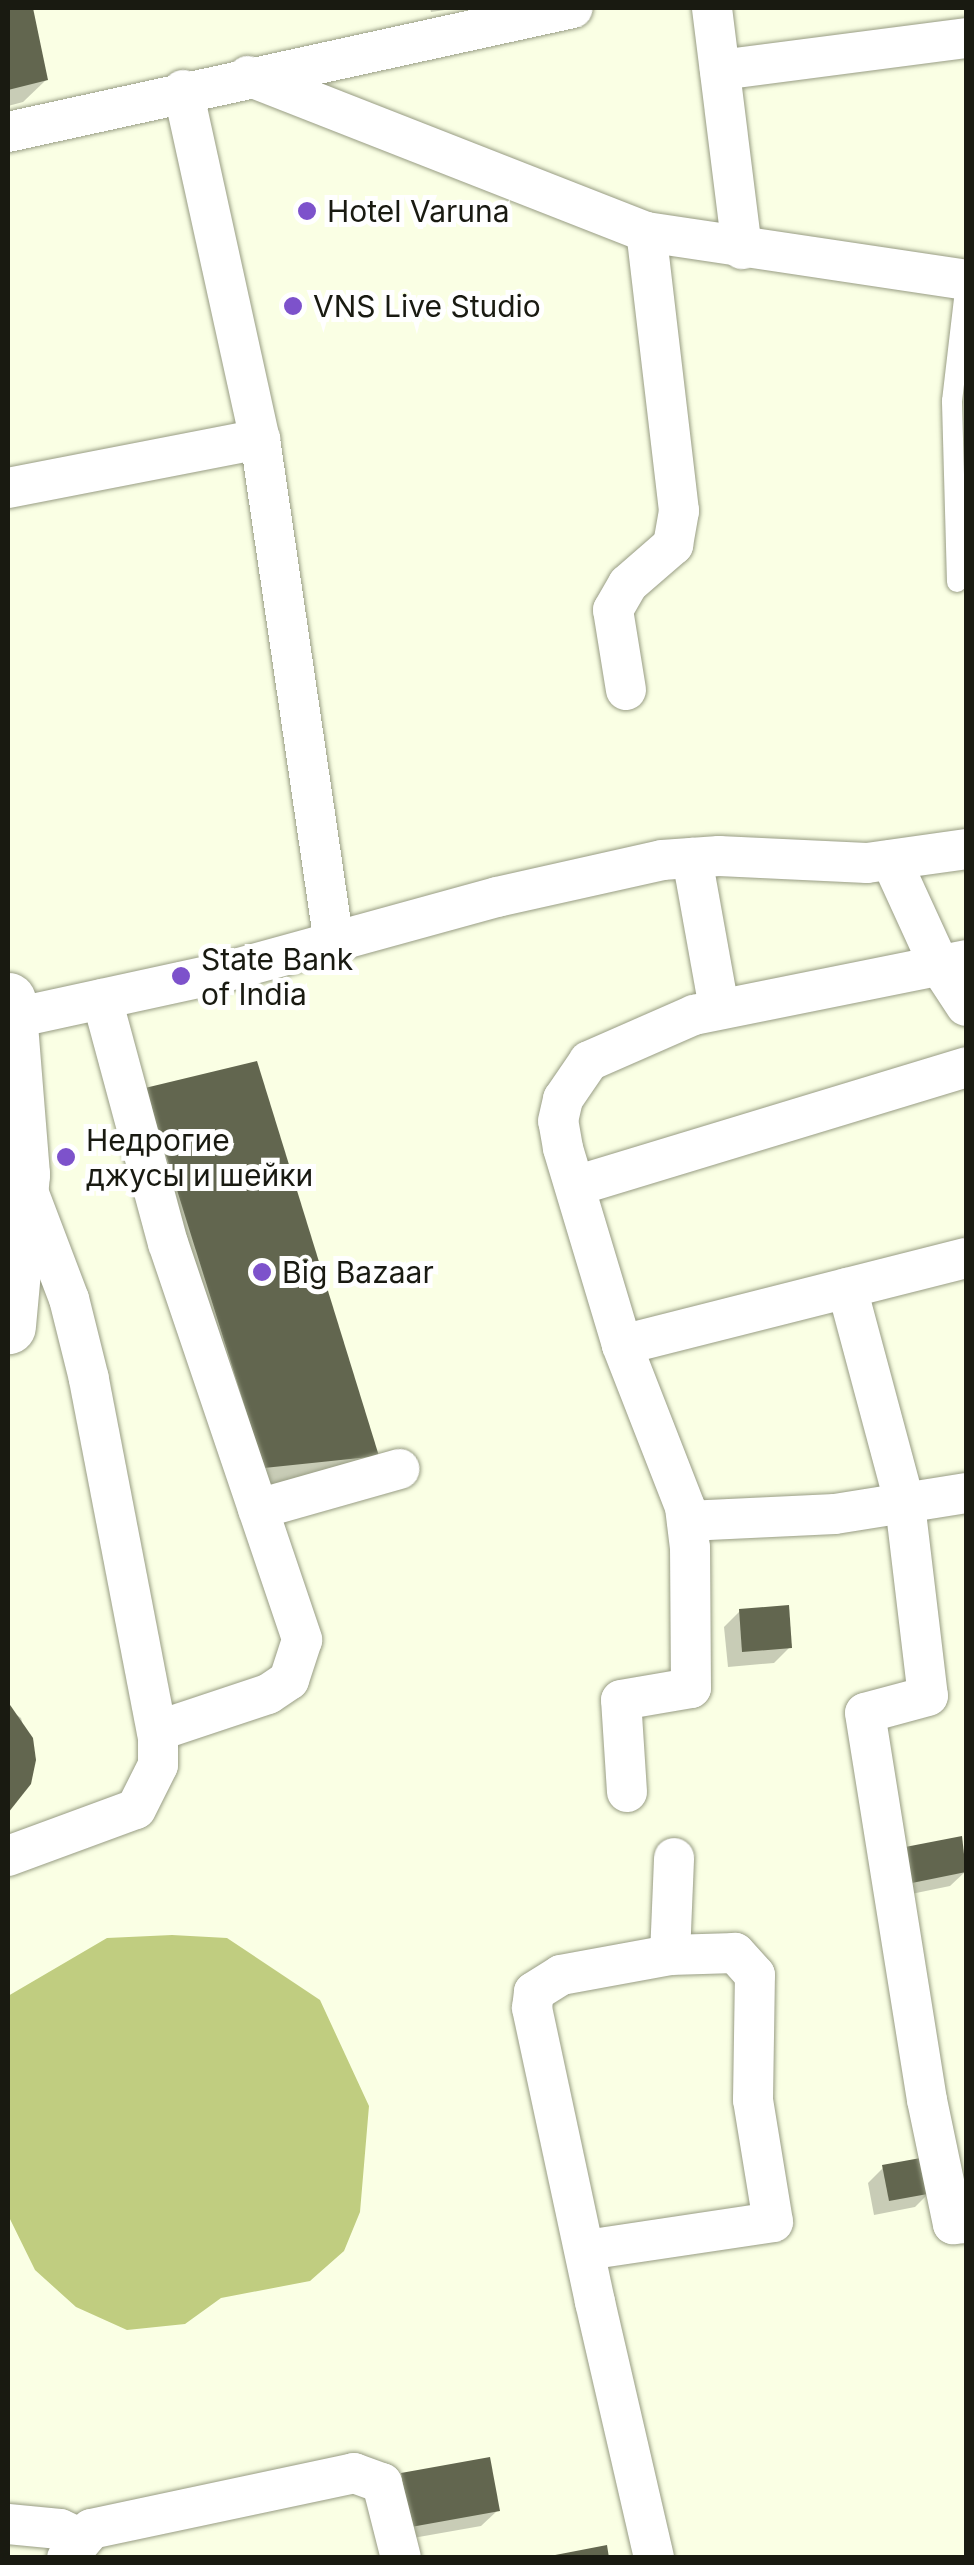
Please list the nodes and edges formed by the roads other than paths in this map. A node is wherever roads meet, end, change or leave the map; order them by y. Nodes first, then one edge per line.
1 (572, 8) edge
2 (712, 8) edge
3 (424, 22) edge
4 (966, 38) edge
5 (720, 70) junction
6 (248, 76) junction
7 (184, 90) junction
8 (8, 132) edge
9 (646, 232) junction
10 (742, 249) junction
11 (966, 281) edge
12 (260, 439) junction
13 (8, 488) edge
14 (958, 582) dead end
15 (626, 690) dead end
16 (966, 849) edge
17 (692, 858) junction
18 (891, 860) junction
19 (334, 944) junction
20 (953, 962) edge
21 (102, 999) junction
22 (966, 1006) edge
23 (718, 1008) junction
24 (9, 1040) edge
25 (966, 1067) edge
26 (22, 1174) junction
27 (575, 1186) junction
28 (966, 1258) edge
29 (847, 1288) junction
30 (8, 1326) edge
31 (622, 1345) junction
32 (399, 1469) dead end
33 (966, 1493) edge
34 (905, 1504) junction
35 (258, 1509) junction
36 (687, 1521) junction
37 (156, 1731) junction
38 (627, 1792) dead end
39 (8, 1856) edge
40 (674, 1858) dead end
41 (670, 1955) junction
42 (966, 2223) edge
43 (586, 2250) junction
44 (8, 2524) edge
45 (73, 2548) edge
46 (401, 2558) edge
47 (654, 2558) edge

1 - 3 street
2 - 5 street
3 - 6 street
4 - 5 street
5 - 10 street
6 - 7 street
6 - 9 street
7 - 8 street
7 - 12 street
9 - 10 street
9 - 15 street
10 - 11 street
11 - 14 lane
12 - 13 street
12 - 19 street
16 - 18 street
17 - 18 street
17 - 19 street
17 - 23 street
18 - 20 street
19 - 21 street
20 - 22 street
20 - 23 street
21 - 24 street
21 - 35 street
23 - 27 street
24 - 26 street
25 - 27 street
26 - 30 street
26 - 37 street
27 - 31 street
28 - 29 street
29 - 31 street
29 - 34 street
31 - 36 street
32 - 35 street
33 - 34 street
34 - 36 street
34 - 42 street
35 - 37 street
36 - 38 street
37 - 39 street
40 - 41 street
41 - 43 street
41 - 43 street
43 - 47 street
44 - 45 street
45 - 46 street

